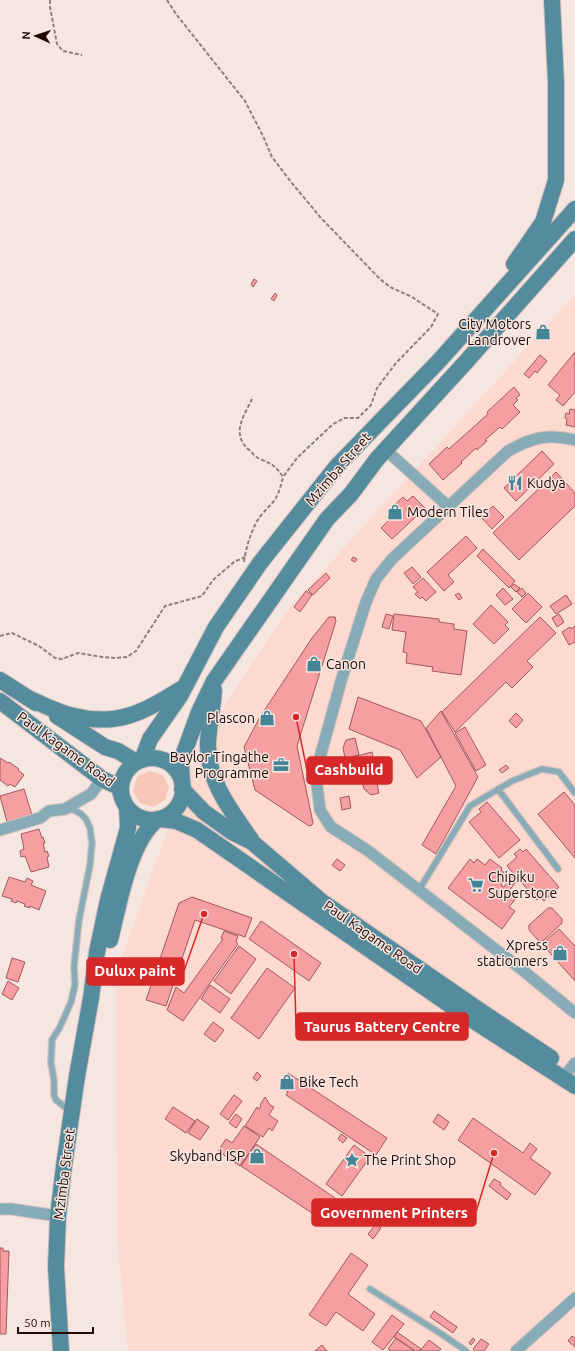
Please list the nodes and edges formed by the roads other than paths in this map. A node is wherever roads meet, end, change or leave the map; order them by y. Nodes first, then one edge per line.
1 (552, 0) edge
2 (575, 209) edge
3 (575, 239) edge
4 (472, 324) junction
5 (575, 440) edge
6 (386, 450) junction
7 (449, 507) junction
8 (0, 680) edge
9 (214, 681) junction
10 (185, 686) junction
11 (28, 698) junction
12 (0, 701) edge
13 (139, 761) junction
14 (102, 779) junction
15 (182, 786) junction
16 (498, 789) junction
17 (575, 793) edge
18 (125, 805) junction
19 (65, 809) junction
20 (159, 819) junction
21 (0, 830) edge
22 (252, 842) junction
23 (558, 869) dead end
24 (419, 890) junction
25 (91, 998) junction
26 (575, 1013) edge
27 (571, 1074) edge
28 (71, 1112) junction
29 (0, 1209) edge
30 (58, 1216) junction
31 (370, 1289) dead end
32 (575, 1298) edge
33 (61, 1351) edge
34 (466, 1351) edge
35 (516, 1351) edge

1 - 4 main road
2 - 4 main road, Mzimba Street
3 - 6 main road, Mzimba Street
4 - 10 main road, Mzimba Street
5 - 7 street
6 - 7 street
6 - 9 main road, Mzimba Street
7 - 24 street
8 - 11 main road, Paul Kagame Road
9 - 15 main road, Mzimba Street
9 - 22 main road
10 - 11 main road
10 - 13 main road, Mzimba Street
11 - 13 main road, Paul Kagame Road
12 - 14 main road, Paul Kagame Road
13 - 15 main road
13 - 18 main road
14 - 18 main road, Paul Kagame Road
14 - 19 street
15 - 20 main road
15 - 22 main road, Paul Kagame Road
16 - 17 lane
16 - 23 lane
16 - 24 lane
18 - 20 main road
18 - 25 main road
19 - 21 street
19 - 28 lane
20 - 25 main road
20 - 27 main road
22 - 27 main road, Paul Kagame Road
24 - 26 street
25 - 28 main road, Mzimba Street
28 - 30 main road, Mzimba Street
29 - 30 street
30 - 33 main road, Mzimba Street
31 - 34 lane
32 - 35 street

